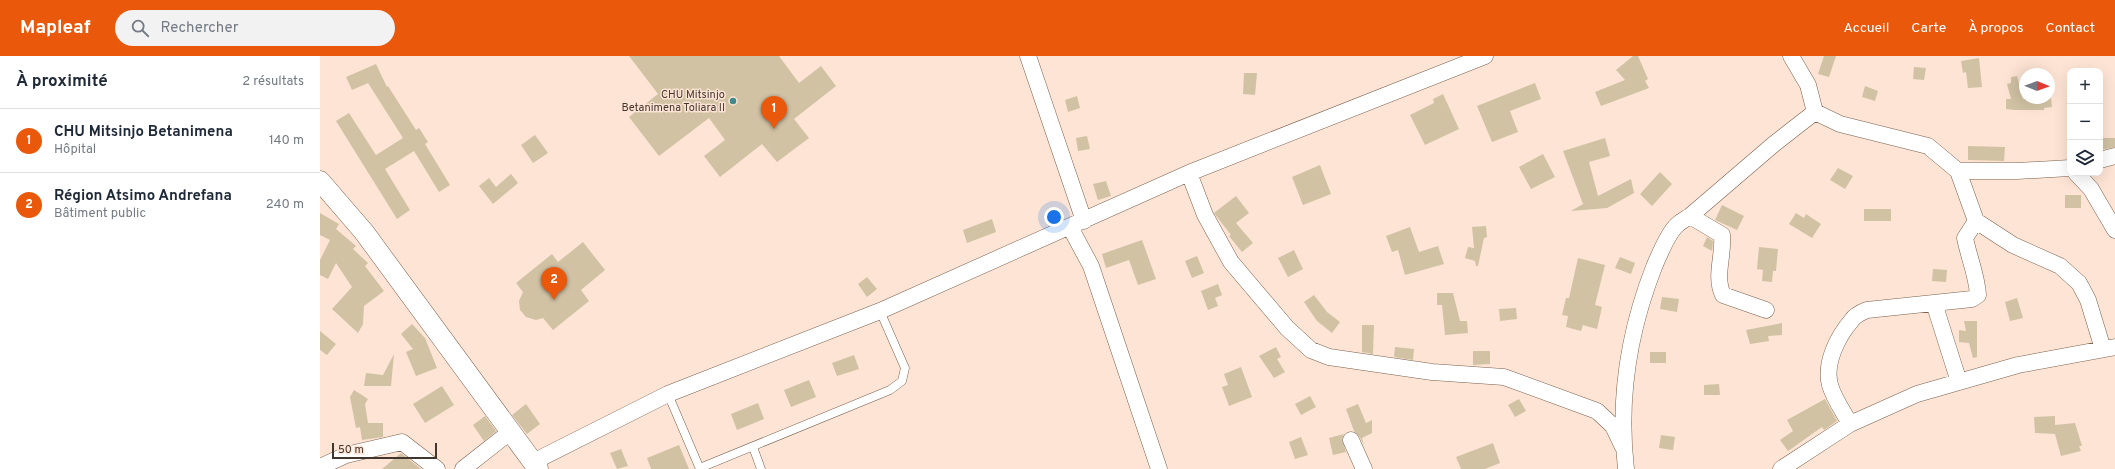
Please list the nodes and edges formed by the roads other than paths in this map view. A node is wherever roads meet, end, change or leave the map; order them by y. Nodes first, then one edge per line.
1 (1028, 56) edge
2 (1485, 56) edge
3 (1791, 56) edge
4 (1815, 112) junction
5 (2115, 156) edge
6 (2103, 159) edge
7 (2067, 168) edge
8 (1958, 171) junction
9 (1189, 174) junction
10 (2079, 176) edge
11 (320, 181) edge
12 (1690, 216) junction
13 (1976, 222) junction
14 (1077, 224) junction
15 (2115, 230) edge
16 (1934, 304) junction
17 (1766, 310) dead end
18 (880, 311) junction
19 (2109, 348) edge
20 (1958, 382) junction
21 (668, 394) junction
22 (1850, 424) junction
23 (510, 432) junction
24 (1351, 440) dead end
25 (753, 447) junction
26 (1623, 447) junction
27 (535, 465) edge
28 (320, 467) edge
29 (700, 468) edge
30 (437, 469) edge
31 (463, 469) edge
32 (761, 469) edge
33 (1159, 469) edge
34 (1364, 469) edge
35 (1626, 469) edge
36 (1781, 469) edge

1 - 14 street
2 - 9 street
3 - 4 street
4 - 8 street
4 - 12 street
5 - 6 street
7 - 8 street
8 - 13 street
9 - 14 street
9 - 26 street
10 - 15 street
11 - 23 street
12 - 17 street
12 - 26 street
13 - 16 street
13 - 19 street
14 - 18 street
14 - 33 street
16 - 20 street
16 - 22 street
18 - 21 street
18 - 25 lane
19 - 20 street
20 - 22 street
21 - 27 street
21 - 29 lane
22 - 36 street
23 - 27 street
23 - 31 street
24 - 34 street
25 - 29 lane
25 - 32 lane
26 - 35 street
28 - 30 street

